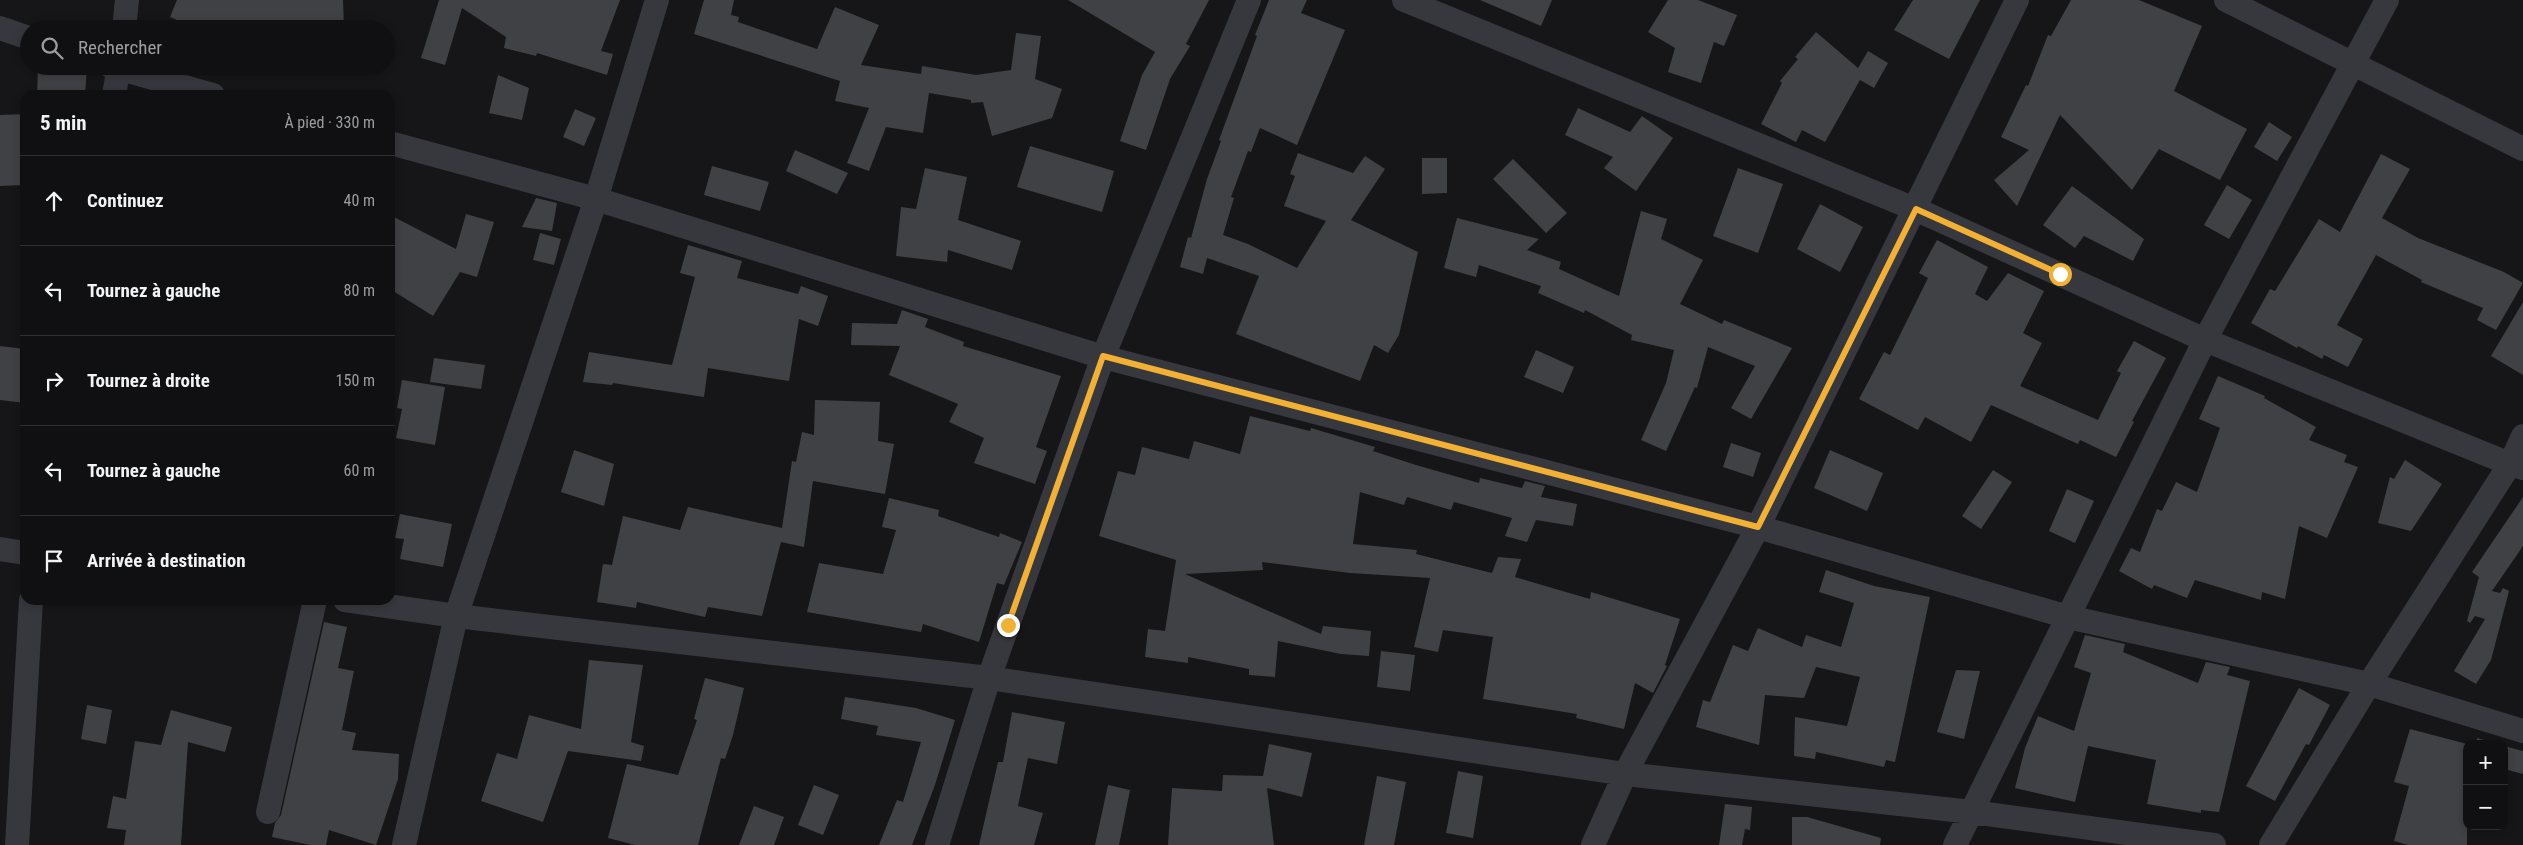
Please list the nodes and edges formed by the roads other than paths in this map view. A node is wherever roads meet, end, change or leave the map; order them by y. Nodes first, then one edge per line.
1 (127, 0) edge
2 (656, 0) edge
3 (1249, 0) edge
4 (1404, 0) edge
5 (2017, 0) edge
6 (2226, 0) edge
7 (2387, 0) edge
8 (125, 20) edge
9 (0, 28) edge
10 (20, 35) edge
11 (2351, 63) junction
12 (115, 75) edge
13 (144, 75) edge
14 (114, 90) edge
15 (196, 90) edge
16 (395, 144) edge
17 (2523, 149) edge
18 (596, 199) junction
19 (1916, 209) junction
20 (2204, 340) junction
21 (1103, 356) junction
22 (2523, 436) edge
23 (2516, 466) edge
24 (1758, 527) junction
25 (0, 549) edge
26 (20, 552) edge
27 (31, 605) edge
28 (314, 605) edge
29 (380, 605) edge
30 (456, 616) junction
31 (2068, 617) junction
32 (989, 678) junction
33 (2369, 684) junction
34 (2523, 731) edge
35 (1625, 774) junction
36 (268, 812) dead end
37 (1972, 812) junction
38 (17, 845) edge
39 (404, 845) edge
40 (937, 845) edge
41 (1592, 845) edge
42 (1955, 845) edge
43 (2214, 845) edge
44 (2271, 845) edge

1 - 8 street
2 - 18 street
3 - 21 street
4 - 19 street
5 - 19 street
6 - 11 street
7 - 11 street
9 - 10 street
11 - 17 street
11 - 20 street
12 - 14 street
13 - 15 street
16 - 18 street
18 - 21 street
18 - 30 street
19 - 20 street
19 - 24 street
20 - 23 street
20 - 31 street
21 - 24 street
21 - 32 street
22 - 23 street
23 - 33 street
24 - 31 street
24 - 35 street
25 - 26 street
27 - 38 street
28 - 36 street
29 - 30 street
30 - 32 street
30 - 39 street
31 - 33 street
31 - 37 street
32 - 35 street
32 - 40 street
33 - 34 street
33 - 44 street
35 - 37 street
35 - 41 street
37 - 42 street
37 - 43 street

